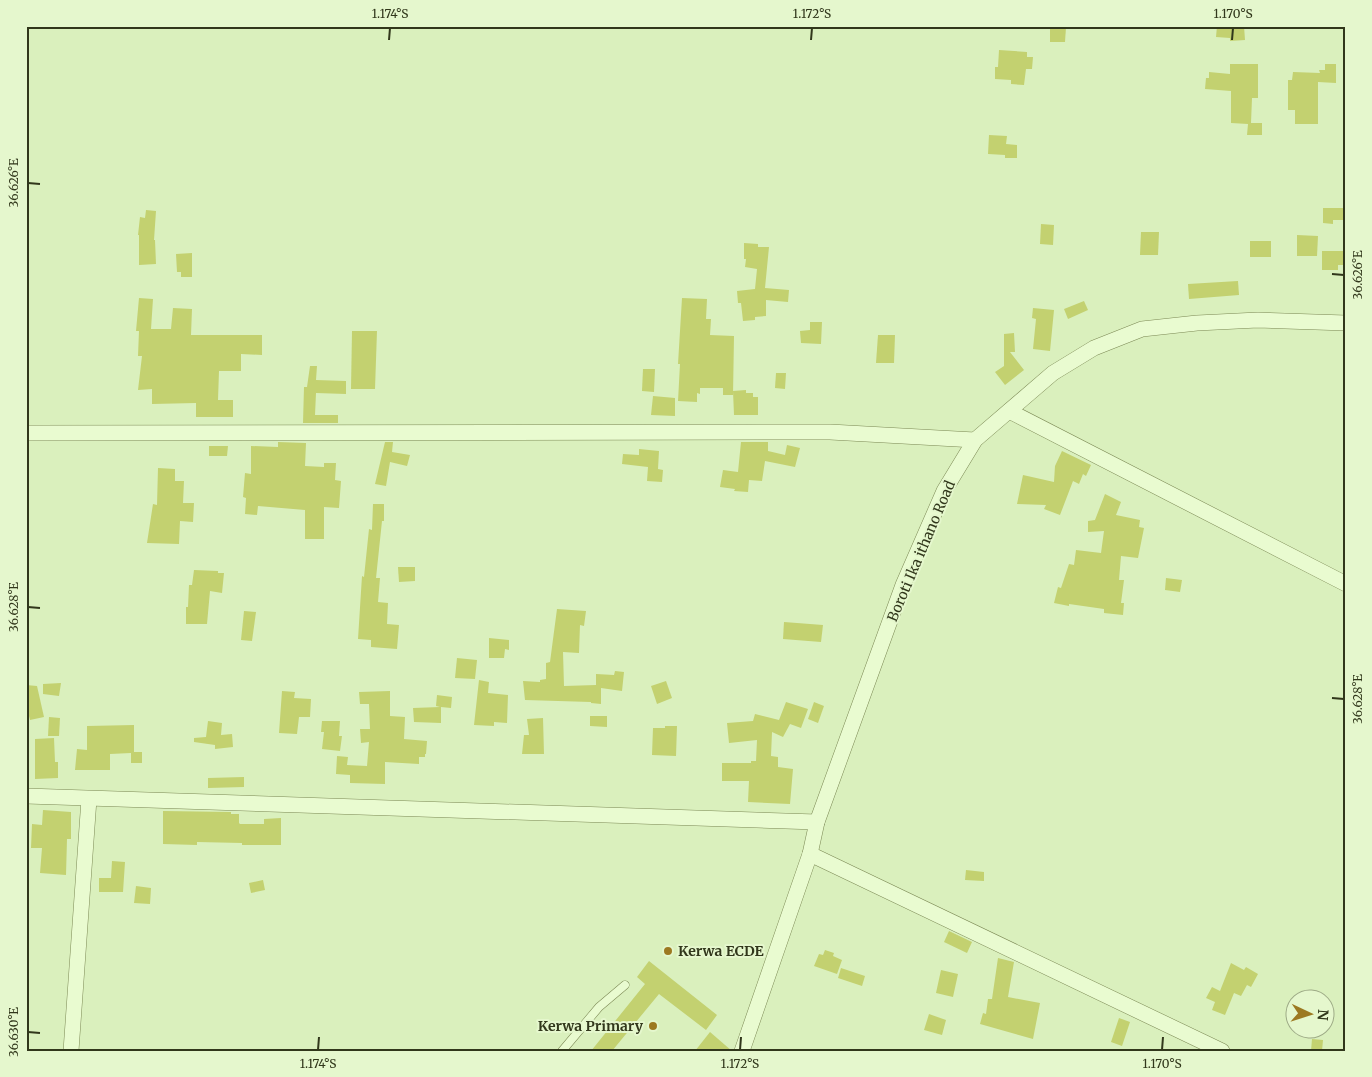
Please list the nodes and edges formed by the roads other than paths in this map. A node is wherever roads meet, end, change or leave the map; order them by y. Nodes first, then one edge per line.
1 (1346, 323) edge
2 (1009, 411) junction
3 (26, 433) edge
4 (975, 440) junction
5 (1346, 584) edge
6 (26, 796) edge
7 (89, 799) junction
8 (817, 822) junction
9 (810, 854) junction
10 (625, 985) dead end
11 (71, 1051) edge
12 (562, 1051) edge
13 (742, 1051) edge
14 (1222, 1051) edge

1 - 2 street, Boroti Ika ithano Road
2 - 4 street, Boroti Ika ithano Road
2 - 5 street
3 - 4 street
4 - 8 street, Boroti Ika ithano Road
6 - 7 street
7 - 8 street
7 - 11 street
8 - 9 street, Boroti Ika ithano Road
9 - 13 street, Boroti Ika ithano Road
9 - 14 street
10 - 12 lane

